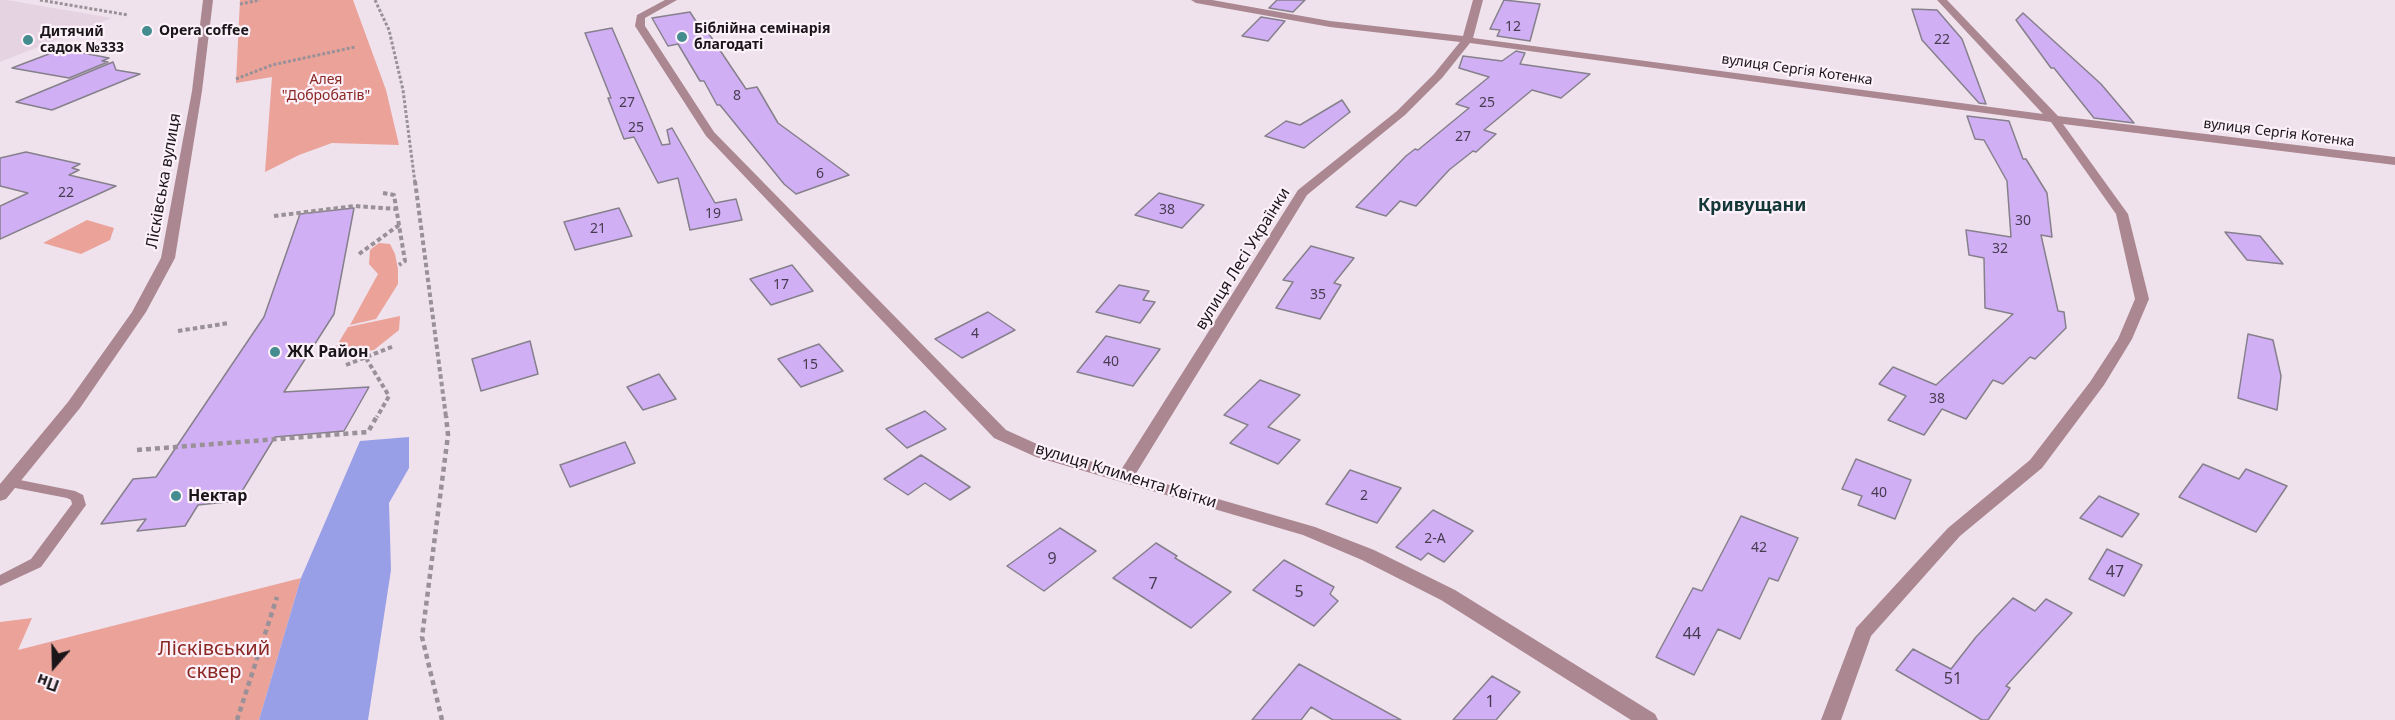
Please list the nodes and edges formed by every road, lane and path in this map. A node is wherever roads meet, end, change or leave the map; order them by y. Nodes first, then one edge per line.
1 (40, 0) edge
2 (208, 0) edge
3 (260, 0) edge
4 (375, 0) edge
5 (672, 0) edge
6 (1196, 0) edge
7 (1478, 0) edge
8 (1942, 0) edge
9 (240, 4) dead end
10 (128, 15) dead end
11 (1467, 40) junction
12 (355, 47) dead end
13 (236, 79) dead end
14 (2055, 120) junction
15 (2395, 161) edge
16 (383, 193) dead end
17 (396, 209) junction
18 (274, 216) dead end
19 (399, 225) junction
20 (359, 254) dead end
21 (399, 265) dead end
22 (229, 323) dead end
23 (178, 331) dead end
24 (394, 346) dead end
25 (366, 357) junction
26 (346, 365) dead end
27 (137, 450) dead end
28 (1126, 476) junction
29 (10, 483) junction
30 (0, 495) edge
31 (0, 581) edge
32 (277, 597) dead end
33 (237, 720) edge
34 (442, 720) edge
35 (1648, 720) edge
36 (1831, 720) edge

1 - 10 path
2 - 29 street, Лісківська вулиця
3 - 9 path
4 - 34 path
5 - 28 street, вулиця Климента Квітки
6 - 11 street, вулиця Сергія Котенка
7 - 11 street, вулиця Лесі Українки
8 - 14 street
11 - 14 street, вулиця Сергія Котенка
11 - 28 street, вулиця Лесі Українки
12 - 13 path
14 - 15 street, вулиця Сергія Котенка
14 - 36 street
16 - 17 path
17 - 18 path
17 - 19 path
19 - 20 path
19 - 21 path
22 - 23 path
24 - 25 path
25 - 26 path
25 - 27 path
28 - 35 street, вулиця Климента Квітки
29 - 30 street, Лісківська вулиця
29 - 31 lane
32 - 33 path

